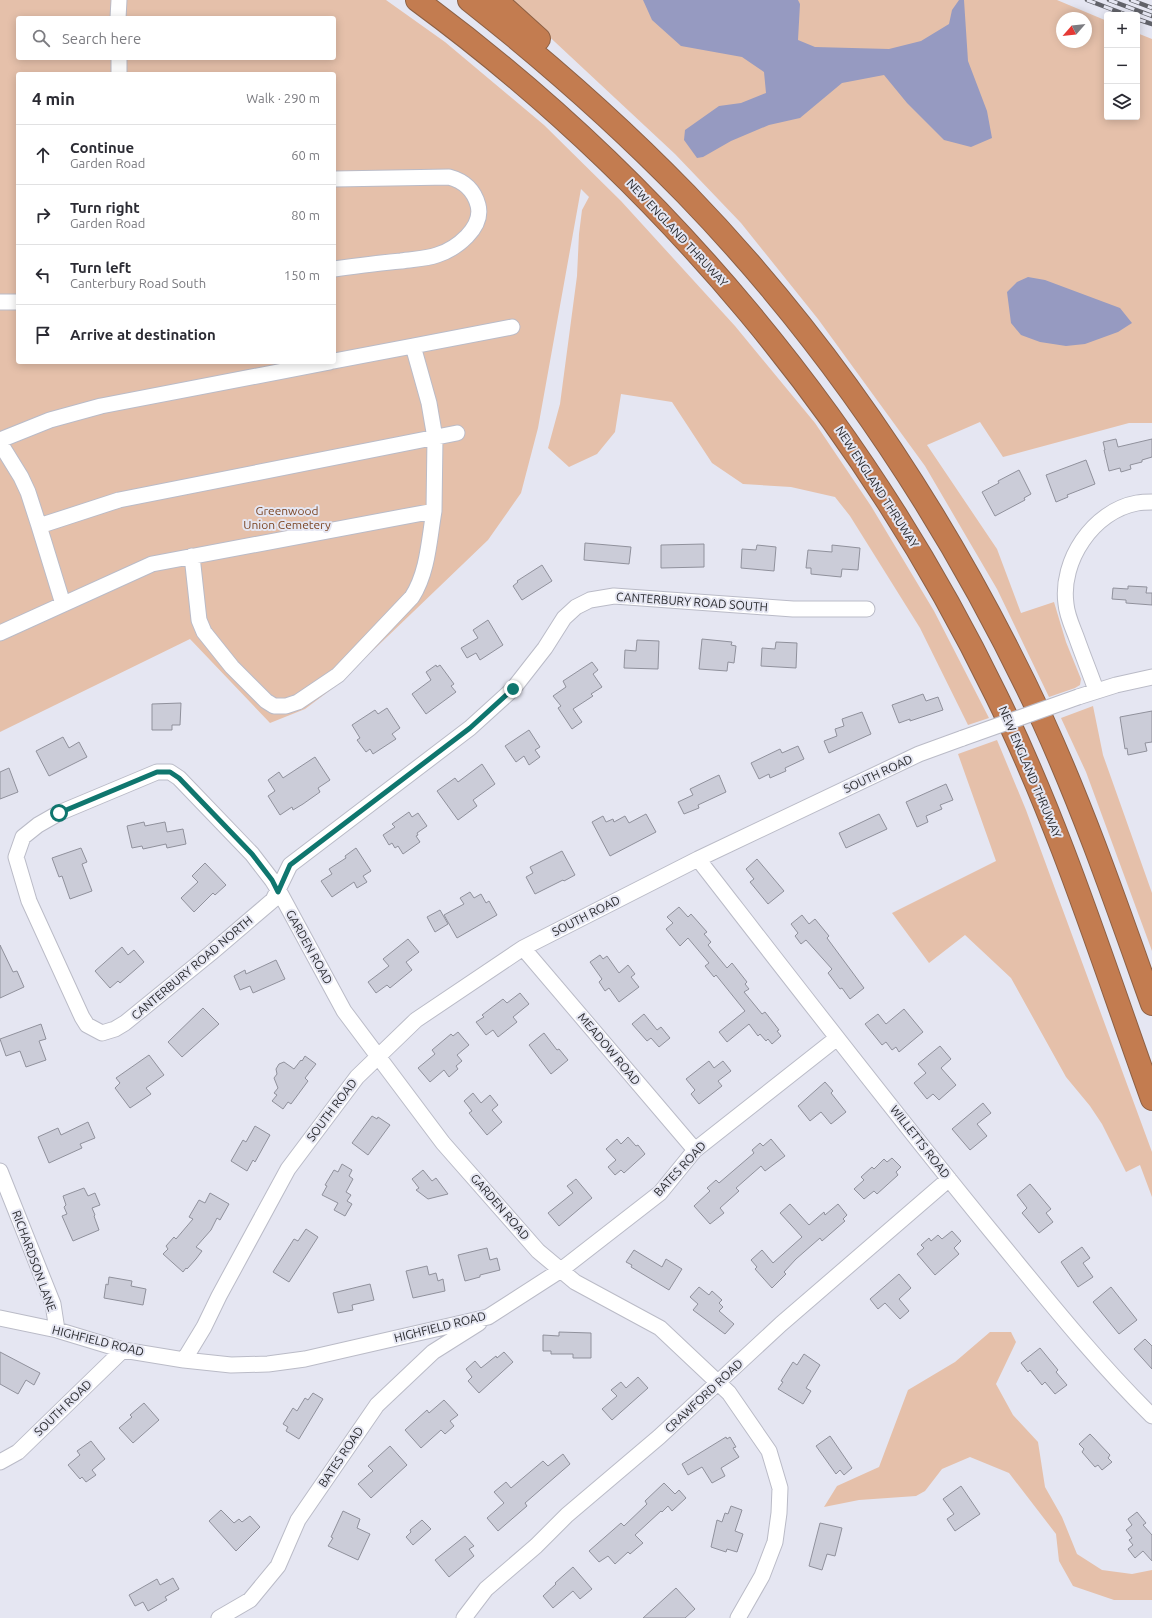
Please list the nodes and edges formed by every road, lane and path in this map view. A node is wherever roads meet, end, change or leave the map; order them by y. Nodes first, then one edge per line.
1 (119, 0) edge
2 (417, 0) edge
3 (469, 0) edge
4 (496, 0) edge
5 (118, 16) edge
6 (119, 60) edge
7 (119, 72) edge
8 (652, 160) junction
9 (336, 179) edge
10 (336, 269) edge
11 (0, 302) edge
12 (16, 302) edge
13 (512, 327) dead end
14 (413, 346) junction
15 (336, 361) edge
16 (320, 364) edge
17 (457, 433) dead end
18 (435, 438) junction
19 (0, 440) edge
20 (0, 444) edge
21 (1152, 502) edge
22 (434, 511) junction
23 (39, 526) junction
24 (192, 556) junction
25 (63, 604) junction
26 (867, 609) dead end
27 (0, 632) edge
28 (1152, 677) edge
29 (1096, 690) junction
30 (698, 859) junction
31 (278, 892) junction
32 (523, 948) junction
33 (1152, 1004) edge
34 (98, 1031) joint
35 (837, 1038) junction
36 (378, 1056) junction
37 (1152, 1099) edge
38 (695, 1150) junction
39 (0, 1171) edge
40 (949, 1179) junction
41 (562, 1270) junction
42 (488, 1316) junction
43 (0, 1318) edge
44 (57, 1330) junction
45 (123, 1350) junction
46 (184, 1360) junction
47 (718, 1383) junction
48 (1152, 1416) edge
49 (0, 1462) edge
50 (219, 1618) edge
51 (464, 1618) edge
52 (738, 1618) edge

1 - 5 street
2 - 37 highway, NEW ENGLAND THRUWAY
3 - 8 highway
4 - 8 highway
6 - 7 street
8 - 33 highway
9 - 10 street
11 - 12 street
13 - 14 street
14 - 15 street
14 - 18 street
16 - 19 street
17 - 18 street
18 - 22 street
18 - 23 street
20 - 23 street
21 - 29 street
22 - 24 street
22 - 24 street
23 - 25 street
24 - 25 street
25 - 27 street
26 - 31 street, CANTERBURY ROAD SOUTH
28 - 29 street, SOUTH ROAD
29 - 30 street, SOUTH ROAD, bridge
30 - 32 street, SOUTH ROAD
30 - 35 street, WILLETTS ROAD
31 - 34 street, CANTERBURY ROAD NORTH
31 - 34 street, GARDEN ROAD
31 - 36 street, GARDEN ROAD
32 - 36 street, SOUTH ROAD
32 - 38 street, MEADOW ROAD
35 - 38 street, BATES ROAD
35 - 40 street, WILLETTS ROAD
36 - 41 street, GARDEN ROAD
36 - 46 street, SOUTH ROAD
38 - 41 street, BATES ROAD
39 - 44 street, RICHARDSON LANE
40 - 47 street, CRAWFORD ROAD
40 - 48 street, WILLETTS ROAD
41 - 42 street, HIGHFIELD ROAD
41 - 47 street
42 - 46 street, HIGHFIELD ROAD
42 - 50 street, BATES ROAD
43 - 44 street, HIGHFIELD ROAD
44 - 45 street, HIGHFIELD ROAD
45 - 46 street, HIGHFIELD ROAD
45 - 49 street, SOUTH ROAD
47 - 51 street, CRAWFORD ROAD
47 - 52 street

